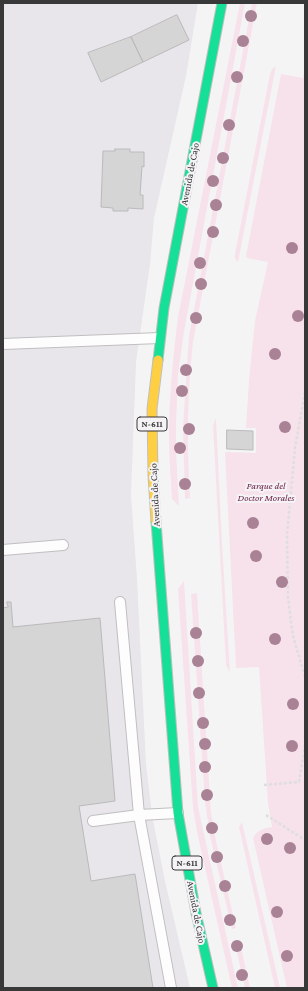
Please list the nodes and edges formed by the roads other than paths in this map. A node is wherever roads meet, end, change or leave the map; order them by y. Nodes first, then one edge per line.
1 (222, 3) edge
2 (160, 338) junction
3 (3, 344) edge
4 (62, 545) dead end
5 (3, 550) edge
6 (120, 602) dead end
7 (178, 813) junction
8 (139, 815) junction
9 (93, 821) dead end
10 (171, 988) edge
11 (213, 988) edge

1 - 2 highway, Avenida de Cajo / N-611
2 - 3 lane
2 - 7 highway, Avenida de Cajo / N-611
4 - 5 lane
6 - 8 lane
7 - 8 lane
7 - 11 highway, Avenida de Cajo / N-611
8 - 9 lane
8 - 10 lane

